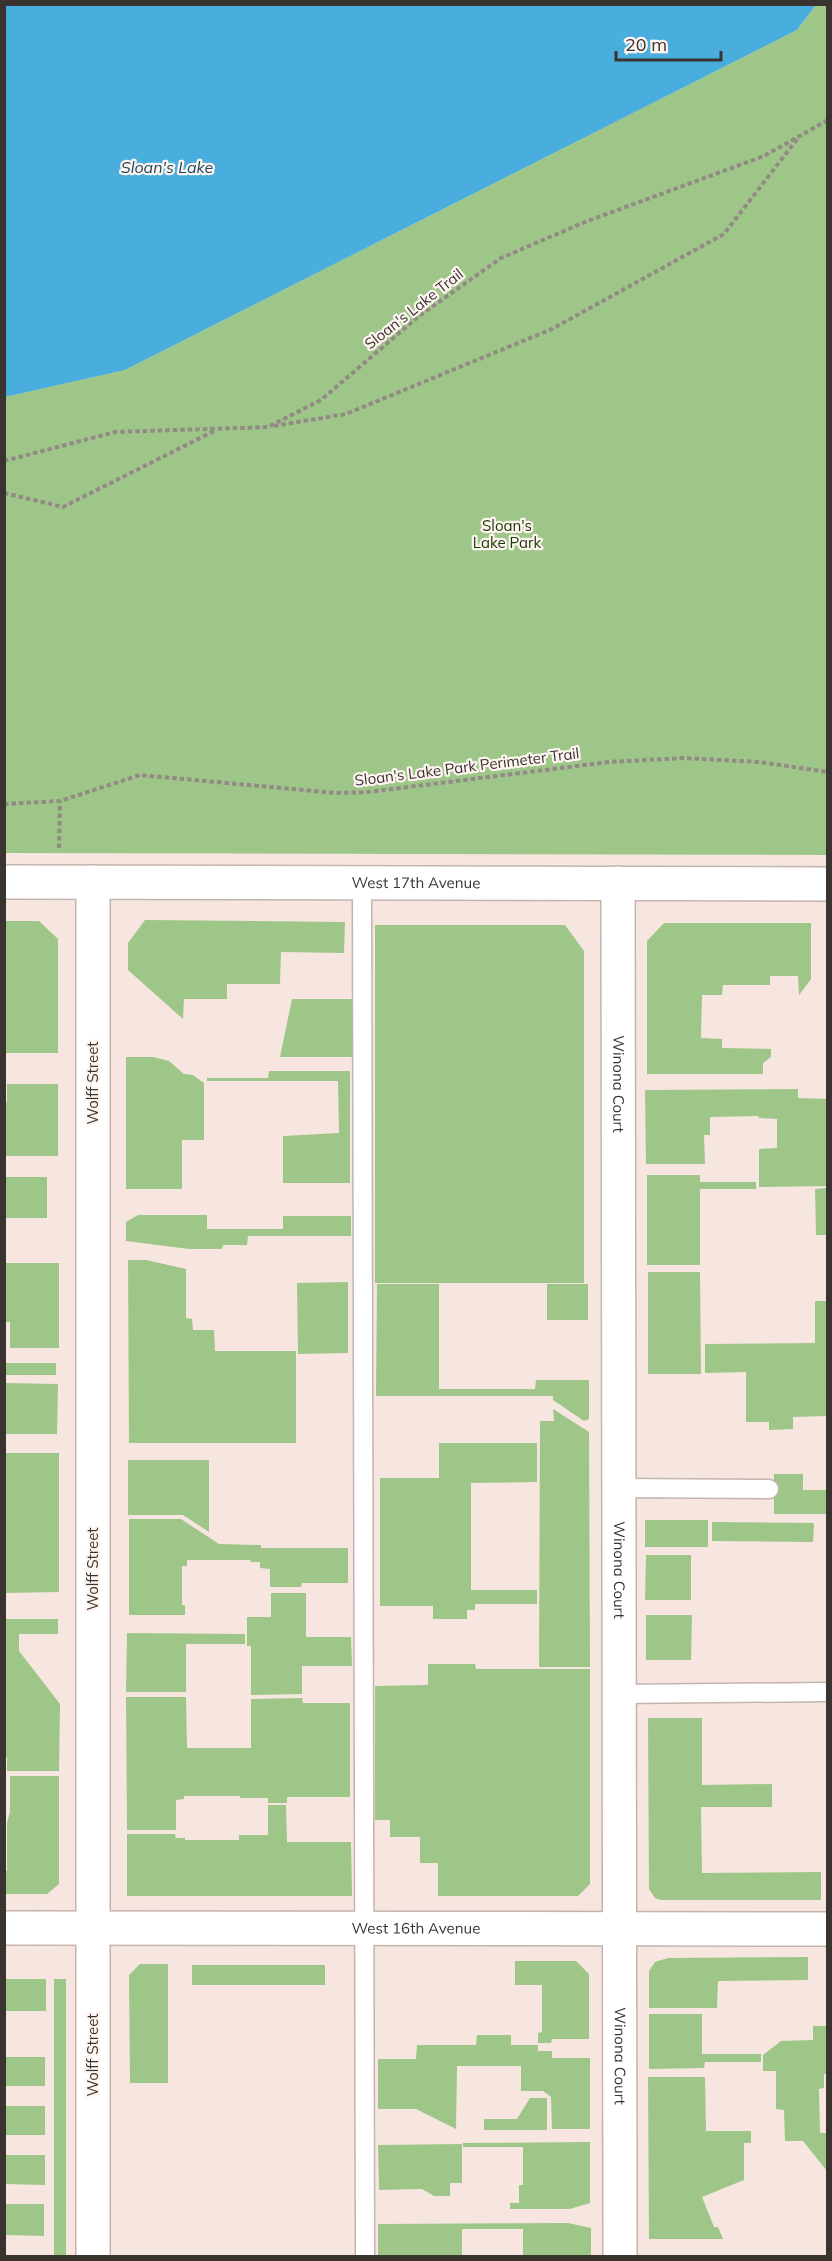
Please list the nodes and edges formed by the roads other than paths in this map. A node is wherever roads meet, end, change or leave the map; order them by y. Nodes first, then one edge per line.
1 (362, 881) junction
2 (4, 882) edge
3 (93, 882) junction
4 (618, 883) junction
5 (828, 884) edge
6 (619, 1488) junction
7 (769, 1489) dead end
8 (828, 1692) edge
9 (619, 1694) junction
10 (4, 1928) edge
11 (93, 1928) junction
12 (364, 1929) junction
13 (620, 1929) junction
14 (828, 1929) edge
15 (93, 2256) edge
16 (365, 2256) edge
17 (620, 2256) edge

1 - 3 street, West 17th Avenue
1 - 4 street, West 17th Avenue
1 - 12 lane
2 - 3 street, West 17th Avenue
3 - 11 street, Wolff Street
4 - 5 street, West 17th Avenue
4 - 6 street, Winona Court
6 - 7 lane
6 - 9 street, Winona Court
8 - 9 lane
9 - 13 street, Winona Court
10 - 11 street, West 16th Avenue
11 - 12 street, West 16th Avenue
11 - 15 street, Wolff Street
12 - 13 street, West 16th Avenue
12 - 16 lane
13 - 14 street, West 16th Avenue
13 - 17 street, Winona Court

